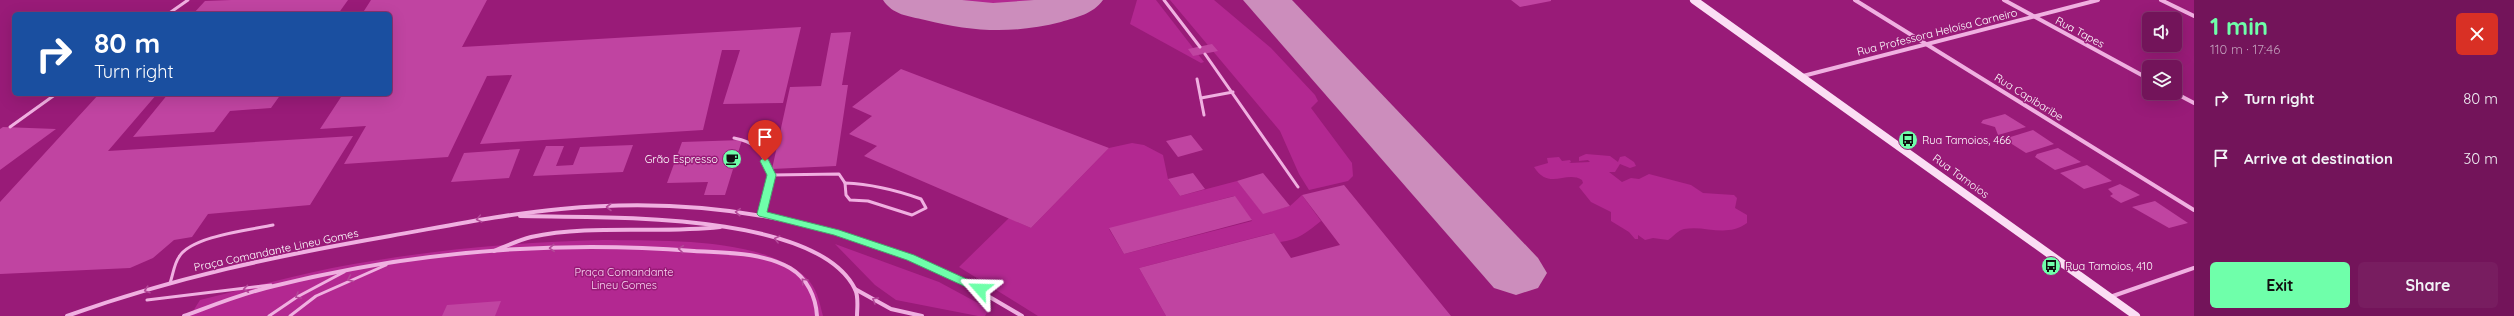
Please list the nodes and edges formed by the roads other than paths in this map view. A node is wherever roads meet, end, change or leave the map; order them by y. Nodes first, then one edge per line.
1 (188, 0) edge
2 (1164, 0) edge
3 (1694, 0) edge
4 (1855, 0) edge
5 (2004, 0) edge
6 (2098, 0) edge
7 (2161, 0) edge
8 (171, 12) edge
9 (2033, 16) junction
10 (2194, 16) edge
11 (1927, 44) junction
12 (1200, 47) dead end
13 (1205, 54) dead end
14 (2142, 75) edge
15 (1803, 76) junction
16 (1197, 79) dead end
17 (1233, 92) junction
18 (53, 96) edge
19 (2182, 96) edge
20 (1201, 98) junction
21 (2194, 103) edge
22 (1204, 115) dead end
23 (10, 127) dead end
24 (734, 138) dead end
25 (772, 175) junction
26 (845, 183) junction
27 (1298, 187) dead end
28 (2194, 210) edge
29 (762, 214) junction
30 (496, 216) junction
31 (273, 225) dead end
32 (722, 227) junction
33 (490, 252) junction
34 (386, 265) junction
35 (2194, 268) edge
36 (345, 271) junction
37 (170, 283) junction
38 (285, 283) junction
39 (855, 289) junction
40 (2110, 297) junction
41 (147, 300) dead end
42 (67, 316) edge
43 (184, 316) edge
44 (269, 316) edge
45 (290, 316) edge
46 (817, 316) edge
47 (857, 316) edge
48 (922, 316) edge
49 (1022, 316) edge
50 (2136, 316) edge

1 - 8 lane
2 - 12 lane
3 - 15 main road, Rua Tamoios
4 - 11 street, Rua Capibaribe
5 - 9 street, Rua Tapes
6 - 9 street, Rua Professora Heloísa Carneiro
7 - 10 street
9 - 11 street, Rua Professora Heloísa Carneiro
9 - 14 street, Rua Tapes
11 - 15 street, Rua Professora Heloísa Carneiro
11 - 28 street, Rua Capibaribe
13 - 17 lane
15 - 40 main road, Rua Tamoios
16 - 20 lane
17 - 20 lane
17 - 27 lane
18 - 23 lane
19 - 21 street
20 - 22 lane
24 - 25 lane
25 - 26 lane
25 - 29 lane
26 - 26 lane
29 -> 30 street, Praça Comandante Lineu Gomes
29 - 49 street, Praça Comandante Lineu Gomes
30 - 32 street
30 -> 37 street, Praça Comandante Lineu Gomes
31 - 37 lane
32 - 33 street
39 -> 32 street
33 - 34 street
46 -> 33 street
34 - 36 street
34 -> 45 lane
35 - 40 street
36 - 38 street
36 -> 44 lane
37 -> 42 street, Praça Comandante Lineu Gomes
38 -> 41 lane
38 - 43 street
39 - 47 street
48 -> 39 street
40 - 50 main road, Rua Tamoios

